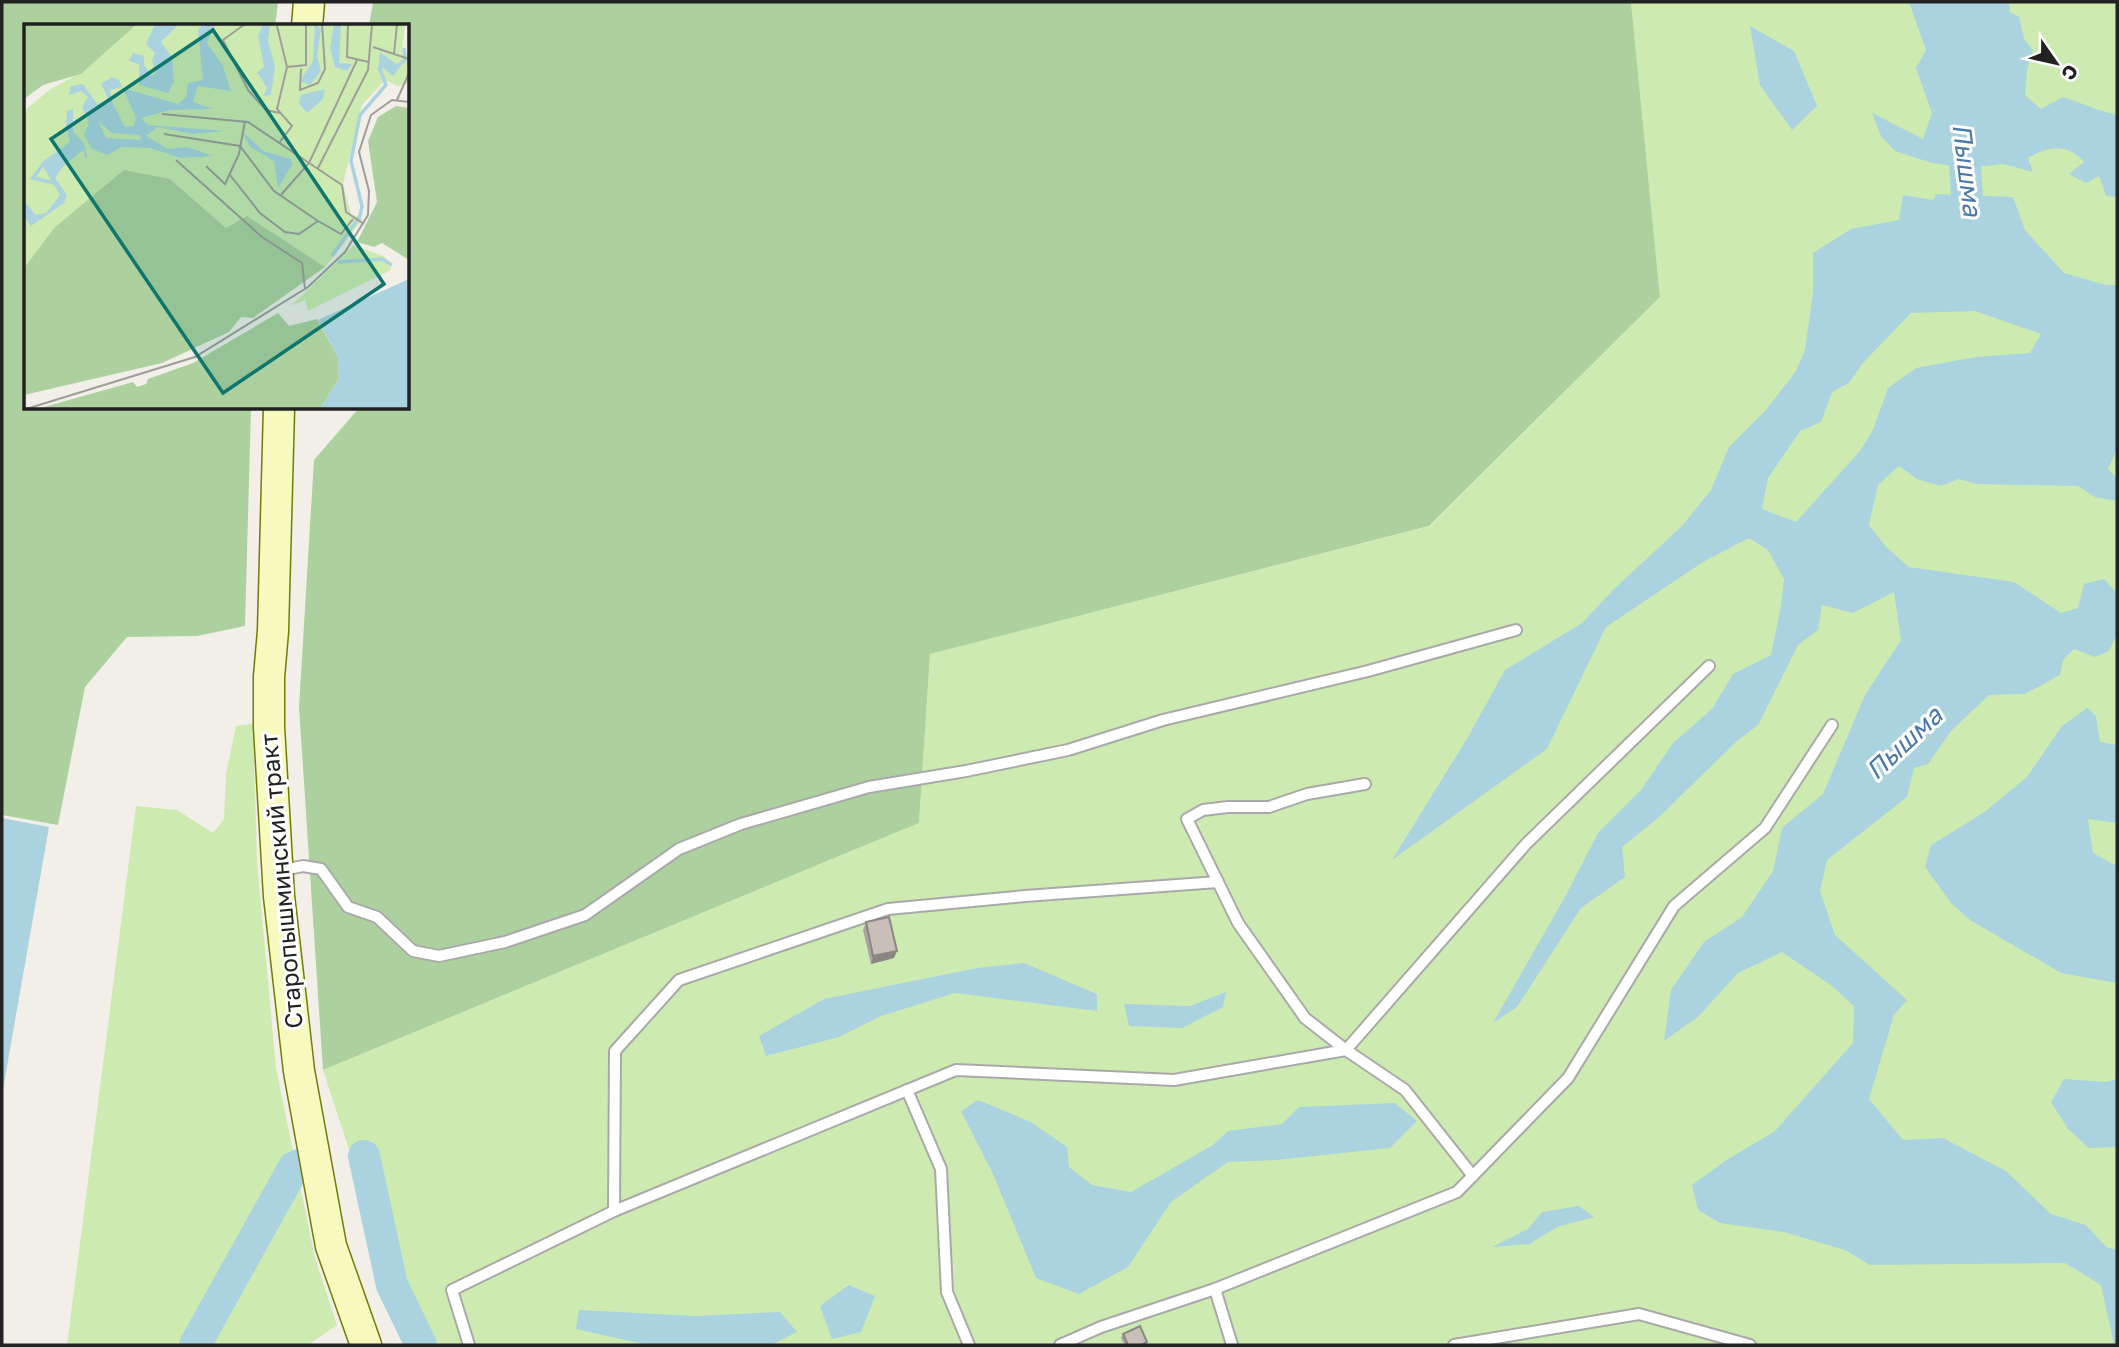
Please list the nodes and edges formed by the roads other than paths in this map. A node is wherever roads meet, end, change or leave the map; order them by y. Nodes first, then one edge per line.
1 (309, 2) edge
2 (307, 24) edge
3 (279, 410) edge
4 (1516, 630) dead end
5 (1709, 666) dead end
6 (1832, 725) dead end
7 (1365, 784) dead end
8 (278, 871) junction
9 (1218, 882) junction
10 (1346, 1050) junction
11 (907, 1090) junction
12 (1473, 1176) junction
13 (614, 1211) junction
14 (1215, 1289) junction
15 (366, 1345) edge
16 (469, 1345) edge
17 (968, 1345) edge
18 (1060, 1345) edge
19 (1232, 1345) edge
20 (1454, 1345) edge
21 (1750, 1345) edge

1 - 2 street
3 - 8 street, Старопышминский тракт
4 - 8 lane
5 - 10 lane
6 - 12 lane
7 - 9 lane
8 - 15 street, Старопышминский тракт
9 - 10 lane
9 - 13 lane
10 - 11 lane
10 - 12 lane
11 - 13 lane
11 - 17 lane
12 - 14 lane
13 - 16 lane
14 - 18 lane
14 - 19 lane
20 - 21 lane

